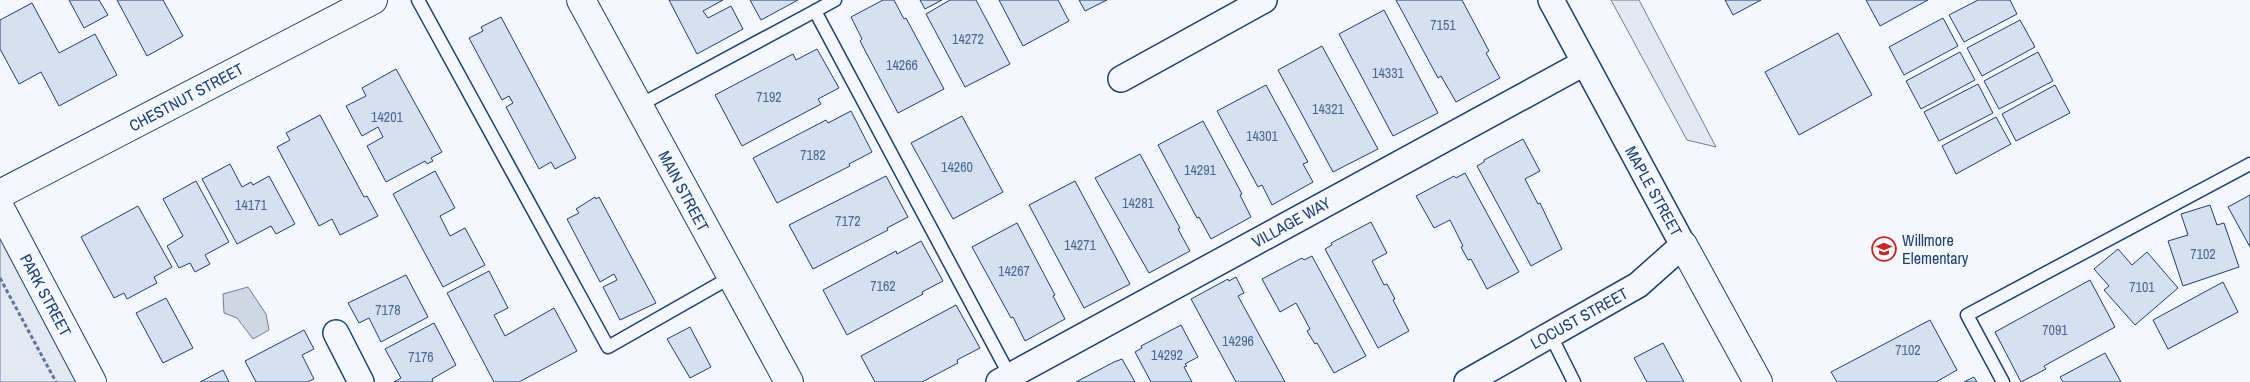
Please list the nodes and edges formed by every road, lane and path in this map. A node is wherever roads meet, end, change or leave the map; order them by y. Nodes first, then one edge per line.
1 (373, 0) edge
2 (418, 0) edge
3 (581, 0) edge
4 (834, 0) edge
5 (1264, 0) edge
6 (1551, 0) edge
7 (815, 11) junction
8 (1584, 63) junction
9 (1121, 79) dead end
10 (638, 106) junction
11 (2250, 164) edge
12 (0, 194) edge
13 (0, 208) edge
14 (1683, 245) junction
15 (731, 277) junction
16 (0, 278) edge
17 (336, 334) dead end
18 (1550, 334) junction
19 (1005, 379) edge
20 (1469, 381) edge
21 (56, 382) edge
22 (92, 382) edge
23 (361, 382) edge
24 (789, 382) edge
25 (1574, 382) edge
26 (1758, 382) edge
27 (2004, 382) edge

1 - 12 street, CHESTNUT STREET
2 - 15 lane
3 - 10 street, MAIN STREET
4 - 7 lane
5 - 9 street
6 - 8 street, MAPLE STREET
7 - 10 lane
7 - 19 lane
8 - 14 street, MAPLE STREET
8 - 19 street, VILLAGE WAY
10 - 15 street, MAIN STREET
11 - 27 lane
13 - 22 street, PARK STREET
14 - 18 street, LOCUST STREET
14 - 26 street, MAPLE STREET
15 - 24 street, MAIN STREET
16 - 21 path
17 - 23 street
18 - 20 street, LOCUST STREET
18 - 25 lane

